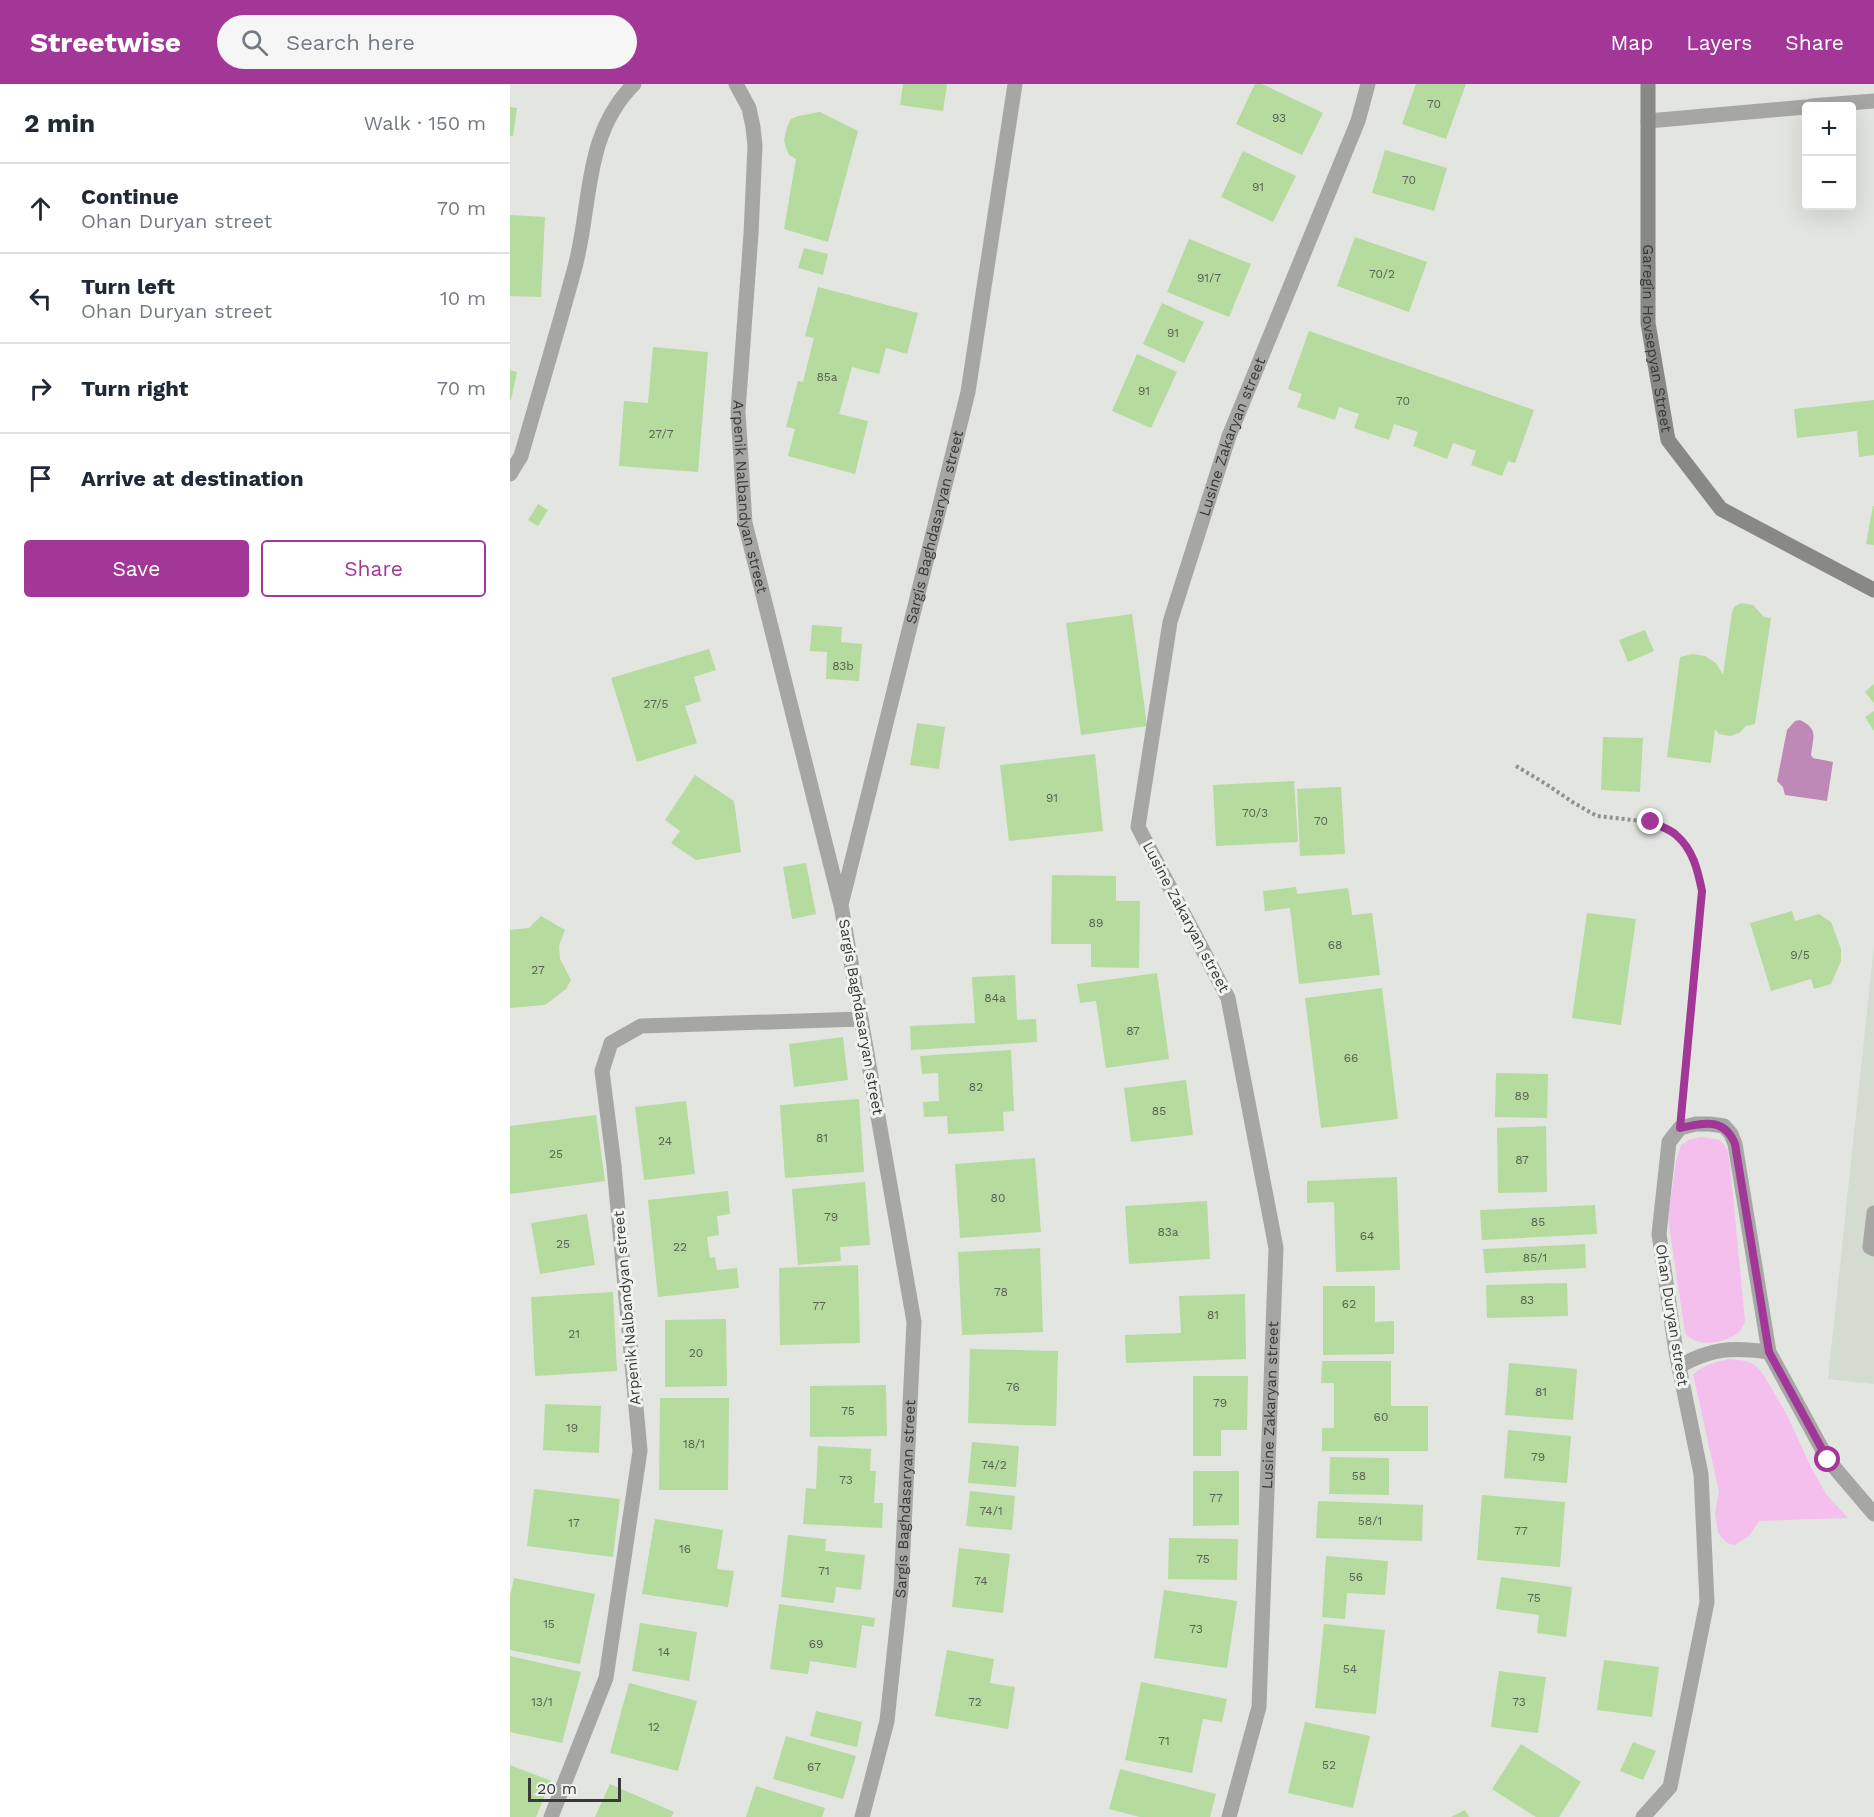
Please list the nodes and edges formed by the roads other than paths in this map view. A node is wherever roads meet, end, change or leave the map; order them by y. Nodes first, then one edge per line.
1 (634, 84) edge
2 (736, 84) edge
3 (1015, 84) edge
4 (1368, 84) edge
5 (1648, 84) edge
6 (1874, 101) edge
7 (1856, 102) edge
8 (1802, 107) edge
9 (1648, 121) junction
10 (510, 474) edge
11 (1874, 590) edge
12 (841, 905) junction
13 (861, 1019) junction
14 (1874, 1213) edge
15 (1874, 1249) edge
16 (1769, 1352) junction
17 (1679, 1366) junction
18 (1874, 1514) edge
19 (551, 1817) edge
20 (862, 1817) edge
21 (1229, 1817) edge
22 (1643, 1817) edge

1 - 10 street
2 - 12 street, Arpenik Nalbandyan street
3 - 12 street, Sargis Baghdasaryan street
4 - 21 street, Lusine Zakaryan street
5 - 9 main road, Garegin Hovsepyan Street
6 - 7 street
8 - 9 street
9 - 11 main road, Garegin Hovsepyan Street
12 - 13 street, Sargis Baghdasaryan street
13 - 19 street, Arpenik Nalbandyan street
13 - 20 street, Sargis Baghdasaryan street
14 - 15 street
16 - 17 street
16 - 17 street, Ohan Duryan street
16 - 18 street
17 - 22 street, Ohan Duryan street

